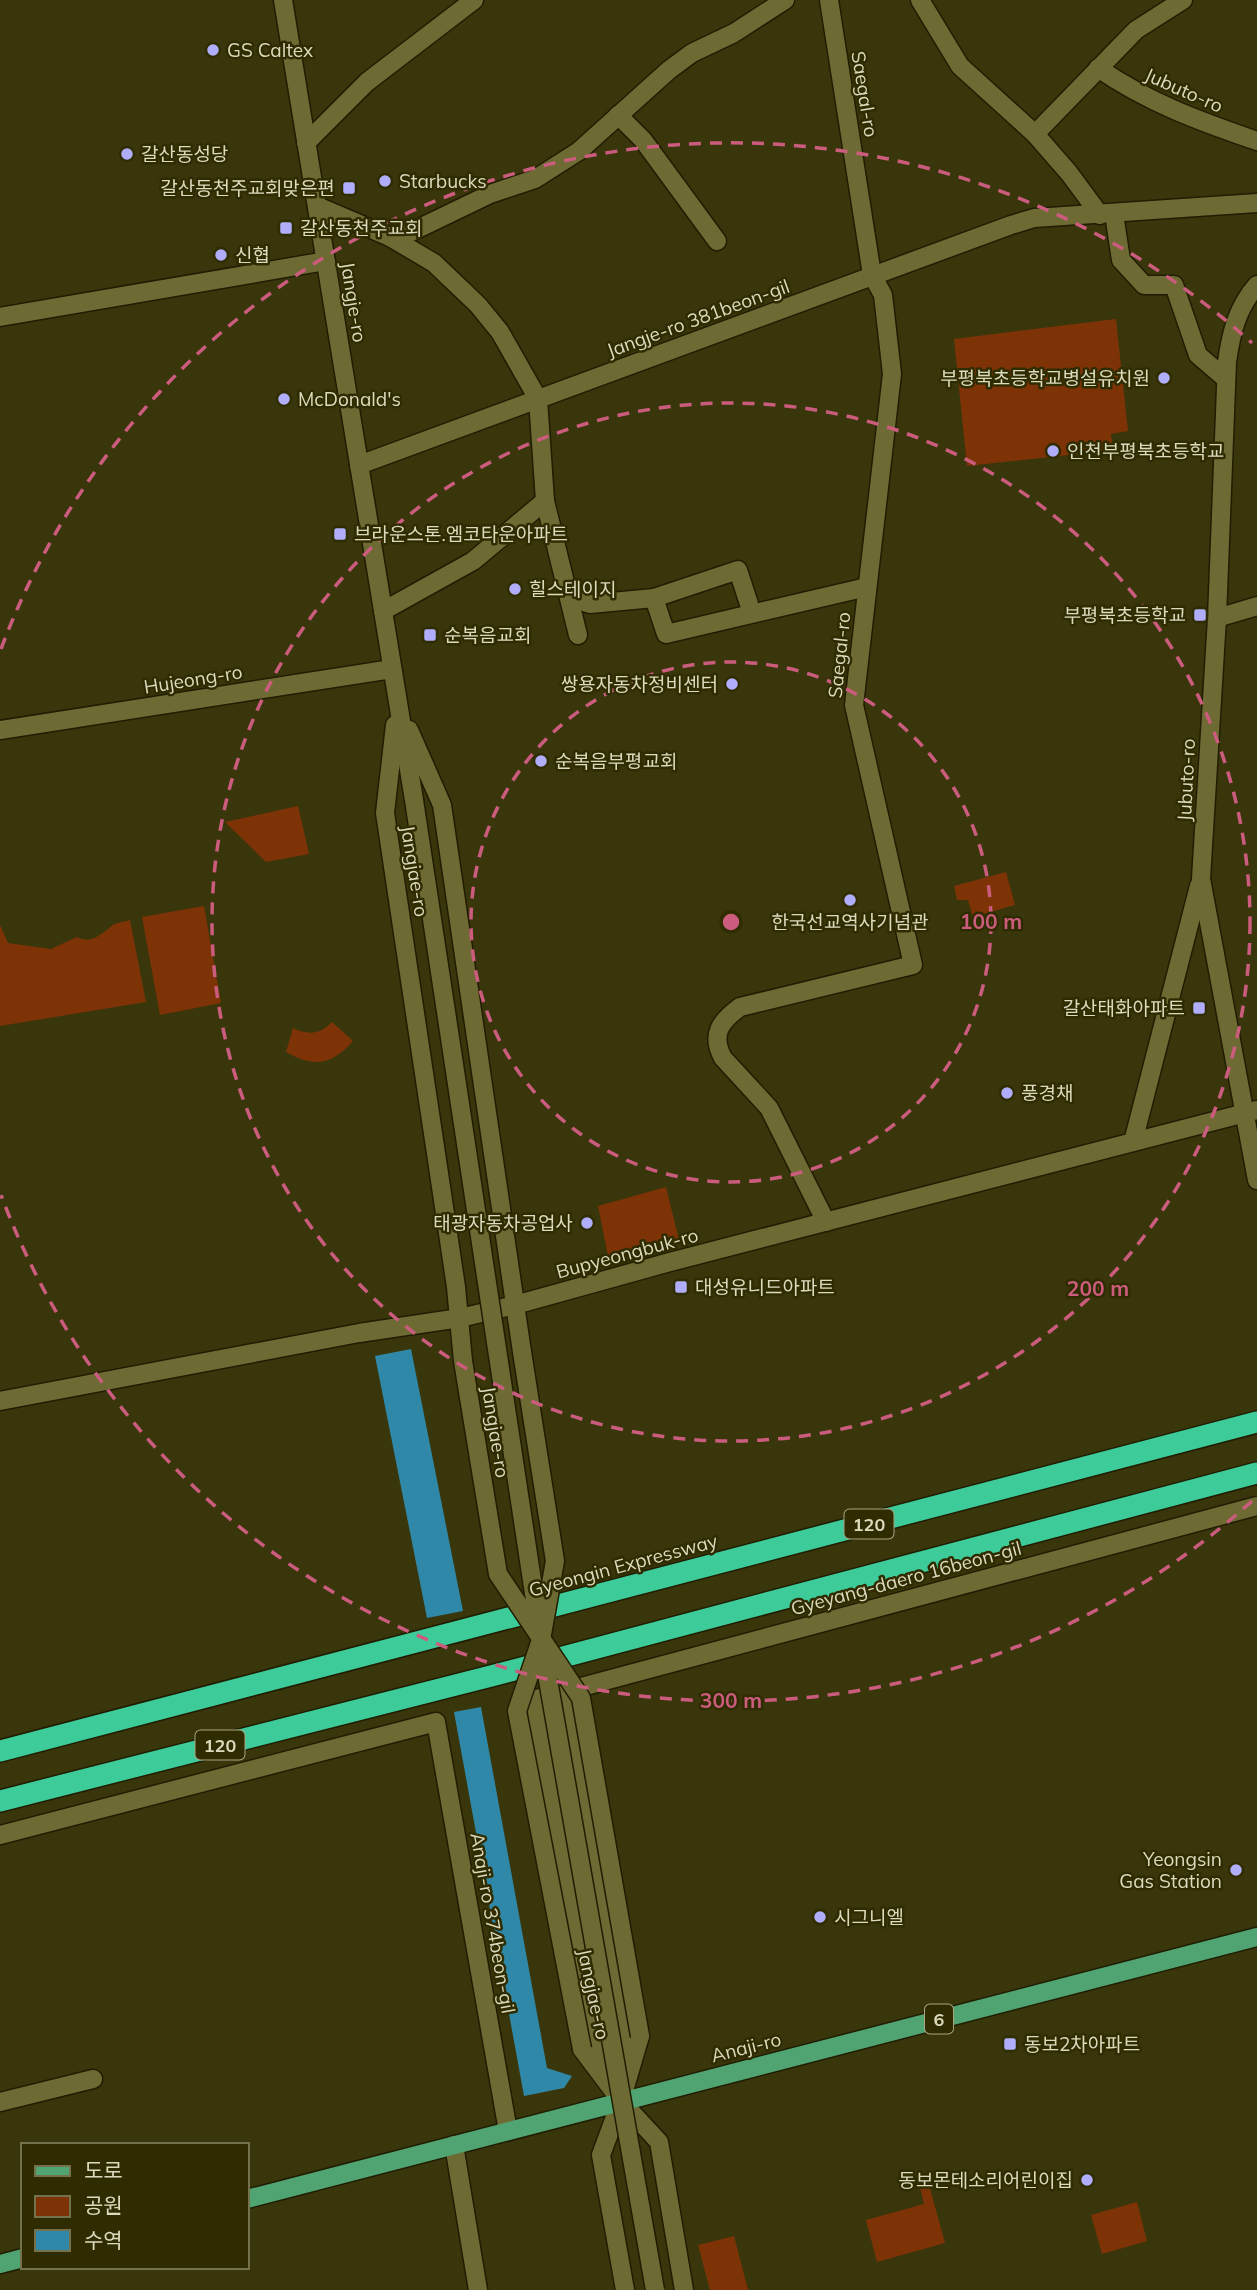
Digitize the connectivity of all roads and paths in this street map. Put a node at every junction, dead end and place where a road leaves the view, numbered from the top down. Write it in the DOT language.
graph roads {
  1 [pos="283,0"];
  2 [pos="474,0"];
  3 [pos="785,0"];
  4 [pos="829,0"];
  5 [pos="920,0"];
  6 [pos="1183,0"];
  7 [pos="1098,68"];
  8 [pos="618,115"];
  9 [pos="1035,134"];
  10 [pos="1257,141"];
  11 [pos="306,143"];
  12 [pos="1257,203"];
  13 [pos="317,206"];
  14 [pos="1107,215"];
  15 [pos="390,237"];
  16 [pos="717,241"];
  17 [pos="326,261"];
  18 [pos="872,275"];
  19 [pos="1257,285"];
  20 [pos="0,317"];
  21 [pos="1226,379"];
  22 [pos="538,399"];
  23 [pos="359,465"];
  24 [pos="545,501"];
  25 [pos="867,587"];
  26 [pos="569,597"];
  27 [pos="654,598"];
  28 [pos="749,604"];
  29 [pos="1257,606"];
  30 [pos="383,611"];
  31 [pos="1217,618"];
  32 [pos="578,635"];
  33 [pos="392,669"];
  34 [pos="398,704"];
  35 [pos="0,730"];
  36 [pos="414,800"];
  37 [pos="1201,879"];
  38 [pos="1251,1111"];
  39 [pos="1133,1142"];
  40 [pos="1257,1180"];
  41 [pos="827,1222"];
  42 [pos="515,1305"];
  43 [pos="460,1318"];
  44 [pos="0,1401"];
  45 [pos="1257,1422"];
  46 [pos="1257,1474"];
  47 [pos="1257,1506"];
  48 [pos="541,1640"];
  49 [pos="565,1691"];
  50 [pos="0,1751"];
  51 [pos="0,1801"];
  52 [pos="0,1835"];
  53 [pos="1257,1937"];
  54 [pos="93,2079"];
  55 [pos="621,2101"];
  56 [pos="0,2102"];
  57 [pos="508,2131"];
  58 [pos="454,2145"];
  59 [pos="248,2199"];
  60 [pos="21,2258"];
  61 [pos="0,2263"];
  62 [pos="478,2290"];
  63 [pos="625,2290"];
  64 [pos="654,2290"];
  65 [pos="684,2290"];
  1 -- 11 [label="street, Jangje-ro"];
  2 -- 11 [label="street"];
  3 -- 8 [label="street"];
  4 -- 18 [label="street, Saegal-ro"];
  5 -- 9 [label="street"];
  6 -- 7 [label="street"];
  7 -- 9 [label="street"];
  7 -- 10 [label="street, Jubuto-ro"];
  8 -- 15 [label="street"];
  8 -- 16 [label="street"];
  9 -- 14 [label="street"];
  11 -- 13 [label="street, Jangje-ro"];
  12 -- 14 [label="street, Jangje-ro 381beon-gil"];
  13 -- 15 [label="street"];
  13 -- 17 [label="street, Jangje-ro"];
  14 -- 18 [label="street, Jangje-ro 381beon-gil"];
  14 -- 21 [label="street"];
  15 -- 22 [label="street"];
  17 -- 20 [label="street"];
  17 -- 23 [label="street, Jangje-ro"];
  18 -- 22 [label="street, Jangje-ro 381beon-gil"];
  18 -- 25 [label="street, Saegal-ro"];
  19 -- 21 [label="street, Jubuto-ro"];
  21 -- 31 [label="street, Jubuto-ro"];
  22 -- 23 [label="street, Jangje-ro 381beon-gil"];
  22 -- 24 [label="street"];
  23 -- 30 [label="street, Jangje-ro"];
  24 -- 26 [label="street"];
  24 -- 30 [label="street"];
  25 -- 27 [label="street"];
  25 -- 41 [label="street, Saegal-ro"];
  26 -- 27 [label="street"];
  26 -- 32 [label="street"];
  27 -- 28 [label="street"];
  29 -- 31 [label="street"];
  30 -- 33 [label="street, Jangje-ro"];
  31 -- 37 [label="street, Jubuto-ro"];
  33 -- 34 [label="street, Jangje-ro"];
  33 -- 35 [label="street, Hujeong-ro"];
  34 -- 36 [label="street, Jangje-ro"];
  34 -- 42 [label="street, Jangjae-ro"];
  34 -- 43 [label="street, Jangjae-ro"];
  36 -- 48 [label="street, Jangjae-ro, bridge"];
  37 -- 38 [label="street, Jubuto-ro"];
  37 -- 39 [label="street"];
  38 -- 39 [label="street, Bupyeongbuk-ro"];
  38 -- 40 [label="street, Jubuto-ro"];
  39 -- 41 [label="street, Bupyeongbuk-ro"];
  41 -- 42 [label="street, Bupyeongbuk-ro"];
  42 -- 43 [label="street, Bupyeongbuk-ro"];
  42 -- 48 [label="street, Jangjae-ro, bridge"];
  43 -- 44 [label="street, Bupyeongbuk-ro"];
  43 -- 48 [label="street, Jangjae-ro, bridge"];
  45 -- 50 [label="highway, Gyeongin Expressway / 120"];
  46 -- 51 [label="highway, 120"];
  47 -- 49 [label="street, Gyeyang-daero 16beon-gil"];
  48 -- 55 [label="street, Jangjae-ro, bridge"];
  48 -- 55 [label="street, Jangjae-ro, bridge"];
  48 -- 64 [label="street, Jangjae-ro, bridge"];
  49 -- 55 [label="street"];
  49 -- 55 [label="street, Gyeyang-daero 16beon-gil"];
  52 -- 57 [label="street, Anaji-ro 374beon-gil"];
  53 -- 55 [label="main road, Anaji-ro / 6"];
  54 -- 56 [label="street"];
  55 -- 57 [label="main road, Anaji-ro / 6"];
  55 -- 63 [label="street, Jangjae-ro"];
  55 -- 65 [label="street, Jangjae-ro"];
  57 -- 58 [label="main road, Anaji-ro / 6"];
  58 -- 59 [label="main road, Anaji-ro / 6"];
  58 -- 62 [label="street"];
  60 -- 61 [label="main road"];
}
